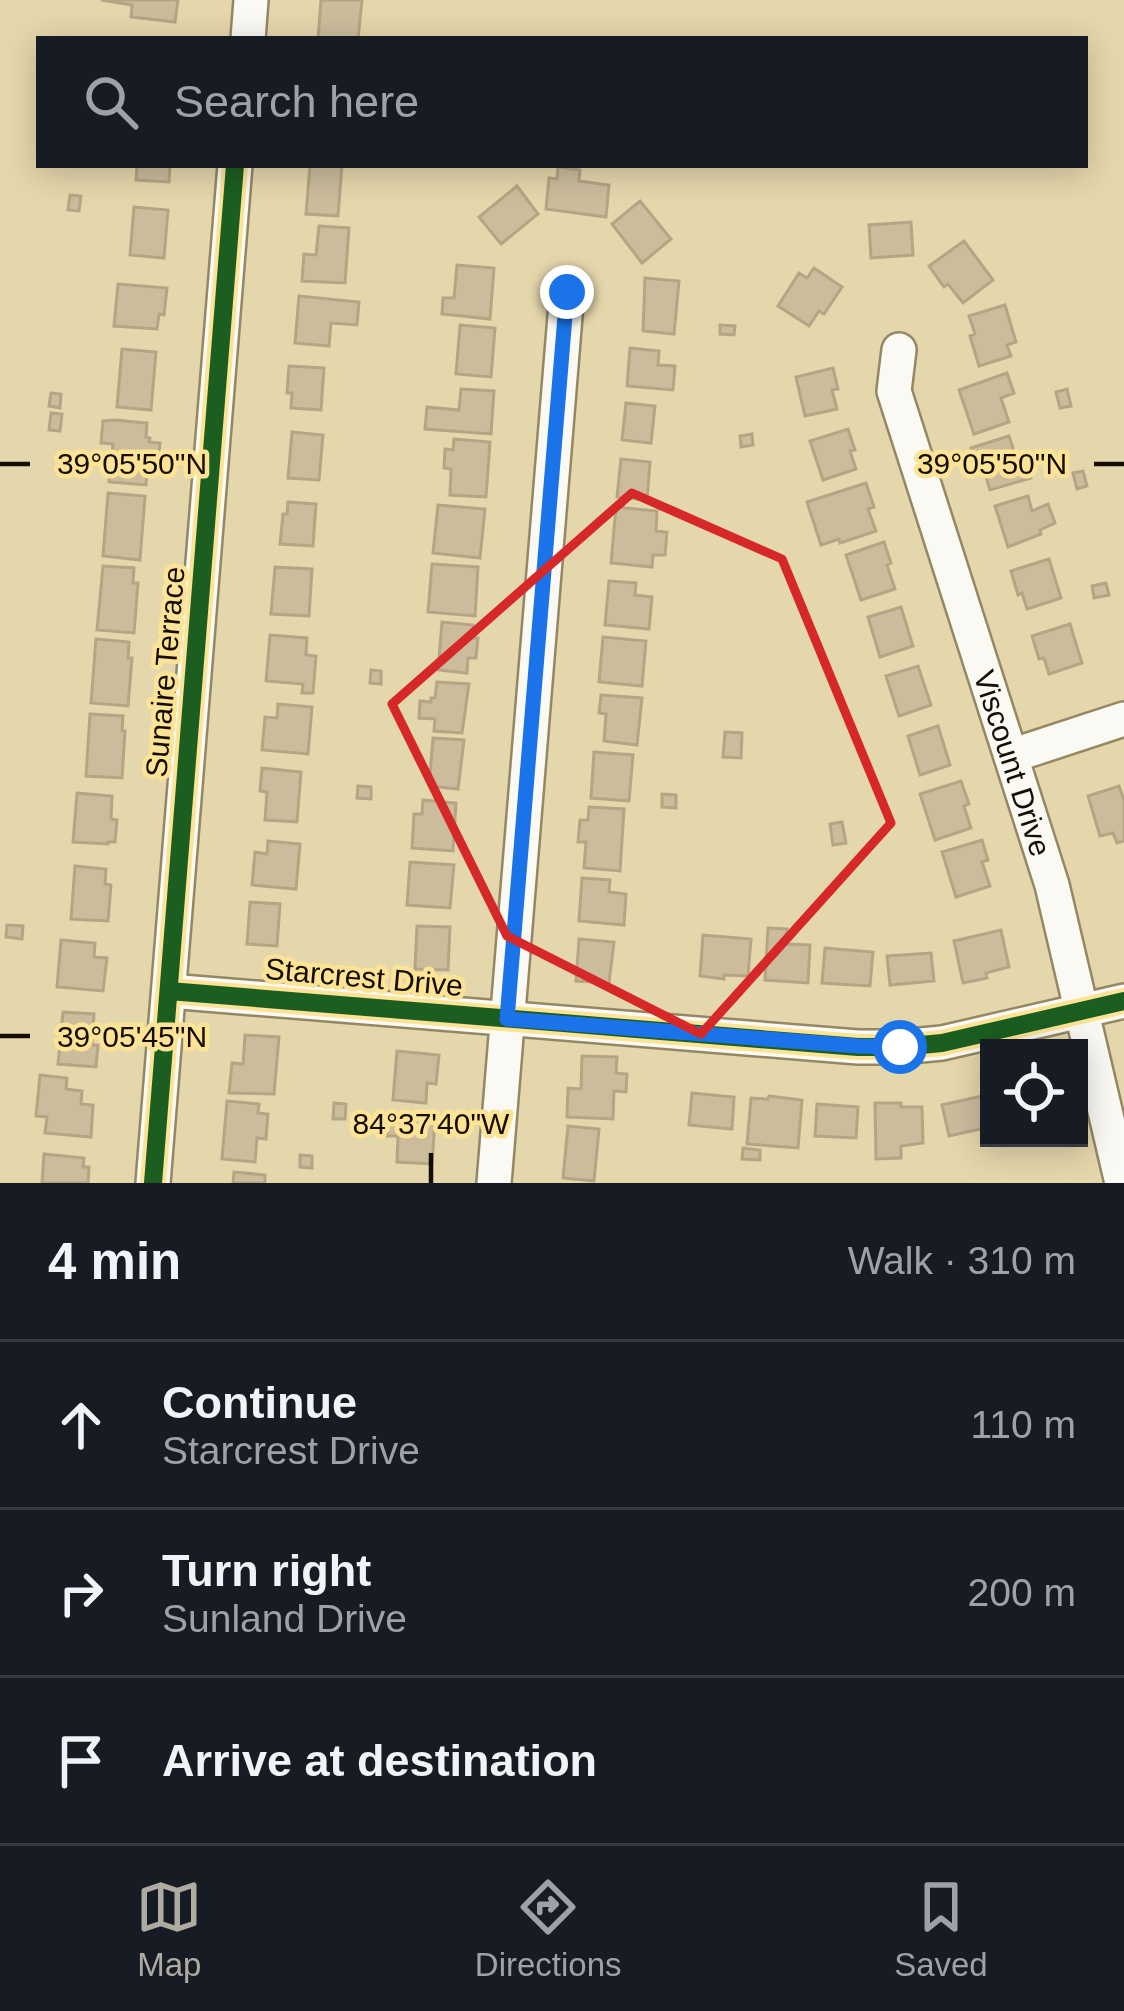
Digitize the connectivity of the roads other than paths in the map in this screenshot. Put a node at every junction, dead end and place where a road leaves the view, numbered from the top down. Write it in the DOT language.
graph roads {
  1 [pos="251,0"];
  2 [pos="248,36"];
  3 [pos="235,168"];
  4 [pos="567,292"];
  5 [pos="898,350"];
  6 [pos="1124,719"];
  7 [pos="1011,756"];
  8 [pos="169,991"];
  9 [pos="1124,1001"];
  10 [pos="1082,1011"];
  11 [pos="507,1019"];
  12 [pos="152,1183"];
  13 [pos="494,1183"];
  14 [pos="1122,1183"];
  1 -- 2 [label="street"];
  3 -- 8 [label="street, Sunaire Terrace"];
  4 -- 11 [label="street"];
  5 -- 7 [label="street, Viscount Drive"];
  6 -- 7 [label="street"];
  7 -- 10 [label="street, Viscount Drive"];
  8 -- 11 [label="street, Starcrest Drive"];
  8 -- 12 [label="street, Sunaire Terrace"];
  9 -- 10 [label="street, Starcrest Drive"];
  10 -- 11 [label="street, Starcrest Drive"];
  10 -- 14 [label="street, Viscount Drive"];
  11 -- 13 [label="street"];
}
